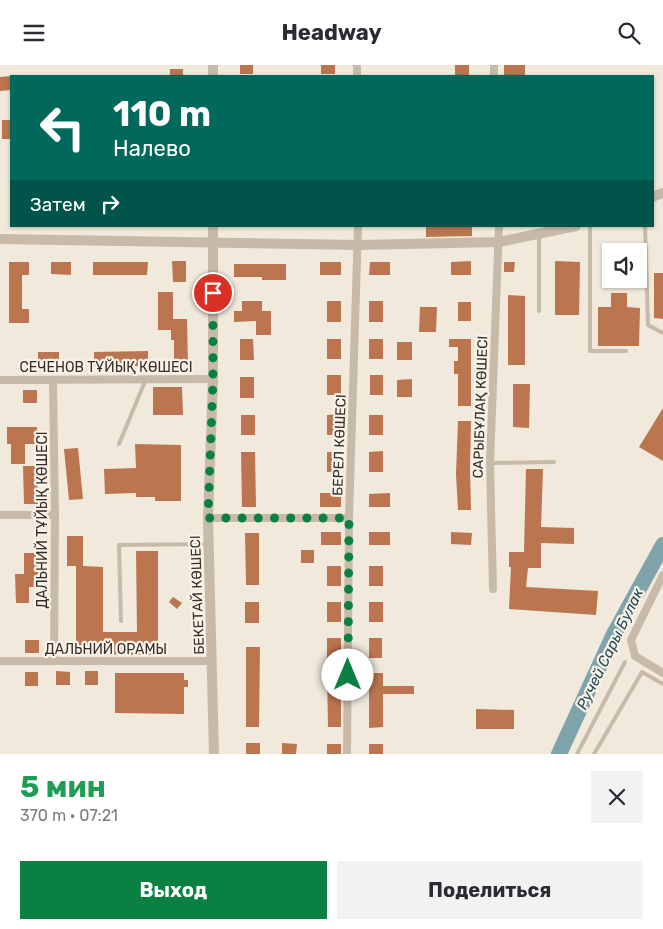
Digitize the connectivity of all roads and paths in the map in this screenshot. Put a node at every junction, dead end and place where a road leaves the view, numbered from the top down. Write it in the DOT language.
graph roads {
  1 [pos="213,227"];
  2 [pos="358,227"];
  3 [pos="499,227"];
  4 [pos="571,227"];
  5 [pos="590,227"];
  6 [pos="645,227"];
  7 [pos="539,234"];
  8 [pos="0,239"];
  9 [pos="213,241"];
  10 [pos="499,242"];
  11 [pos="358,245"];
  12 [pos="539,311"];
  13 [pos="663,333"];
  14 [pos="626,351"];
  15 [pos="146,379"];
  16 [pos="213,379"];
  17 [pos="0,380"];
  18 [pos="53,380"];
  19 [pos="119,444"];
  20 [pos="554,462"];
  21 [pos="490,463"];
  22 [pos="0,515"];
  23 [pos="55,515"];
  24 [pos="208,518"];
  25 [pos="349,518"];
  26 [pos="209,544"];
  27 [pos="663,575"];
  28 [pos="493,589"];
  29 [pos="120,621"];
  30 [pos="0,661"];
  31 [pos="54,661"];
  32 [pos="212,661"];
  33 [pos="625,662"];
  34 [pos="663,673"];
  35 [pos="663,684"];
  36 [pos="214,754"];
  37 [pos="347,754"];
  38 [pos="577,754"];
  39 [pos="594,754"];
  1 -- 9 [label="street, БЕКЕТАЙ КӨШЕСІ"];
  2 -- 11 [label="street, БЕРЕЛ КӨШЕСІ"];
  3 -- 10 [label="street, САРЫБҰЛАҚ КӨШЕСІ"];
  4 -- 7 [label="street"];
  5 -- 14 [label="lane"];
  6 -- 13 [label="lane"];
  7 -- 10 [label="street"];
  7 -- 12 [label="lane"];
  8 -- 9 [label="street"];
  9 -- 11 [label="street"];
  9 -- 16 [label="street, БЕКЕТАЙ КӨШЕСІ"];
  10 -- 11 [label="street"];
  10 -- 21 [label="street, САРЫБҰЛАҚ КӨШЕСІ"];
  11 -- 25 [label="street, БЕРЕЛ КӨШЕСІ"];
  15 -- 16 [label="street, СЕЧЕНОВ ТҰЙЫҚ КӨШЕСІ"];
  15 -- 18 [label="street, СЕЧЕНОВ ТҰЙЫҚ КӨШЕСІ"];
  15 -- 19 [label="lane"];
  16 -- 24 [label="street, БЕКЕТАЙ КӨШЕСІ"];
  17 -- 18 [label="street, СЕЧЕНОВ ТҰЙЫҚ КӨШЕСІ"];
  18 -- 23 [label="street, ДАЛЬНИЙ ТҰЙЫҚ КӨШЕСІ"];
  20 -- 21 [label="lane"];
  21 -- 28 [label="street, САРЫБҰЛАҚ КӨШЕСІ"];
  22 -- 23 [label="street"];
  23 -- 31 [label="street, ДАЛЬНИЙ ТҰЙЫҚ КӨШЕСІ"];
  24 -- 25 [label="street"];
  24 -- 26 [label="street, БЕКЕТАЙ КӨШЕСІ"];
  25 -- 37 [label="street, БЕРЕЛ КӨШЕСІ"];
  26 -- 29 [label="lane"];
  26 -- 32 [label="street, БЕКЕТАЙ КӨШЕСІ"];
  27 -- 34 [label="street"];
  30 -- 31 [label="street, ДАЛЬНИЙ ОРАМЫ"];
  31 -- 32 [label="street, ДАЛЬНИЙ ОРАМЫ"];
  32 -- 36 [label="street, БЕКЕТАЙ КӨШЕСІ"];
  33 -- 38 [label="lane"];
  35 -- 39 [label="lane"];
}
